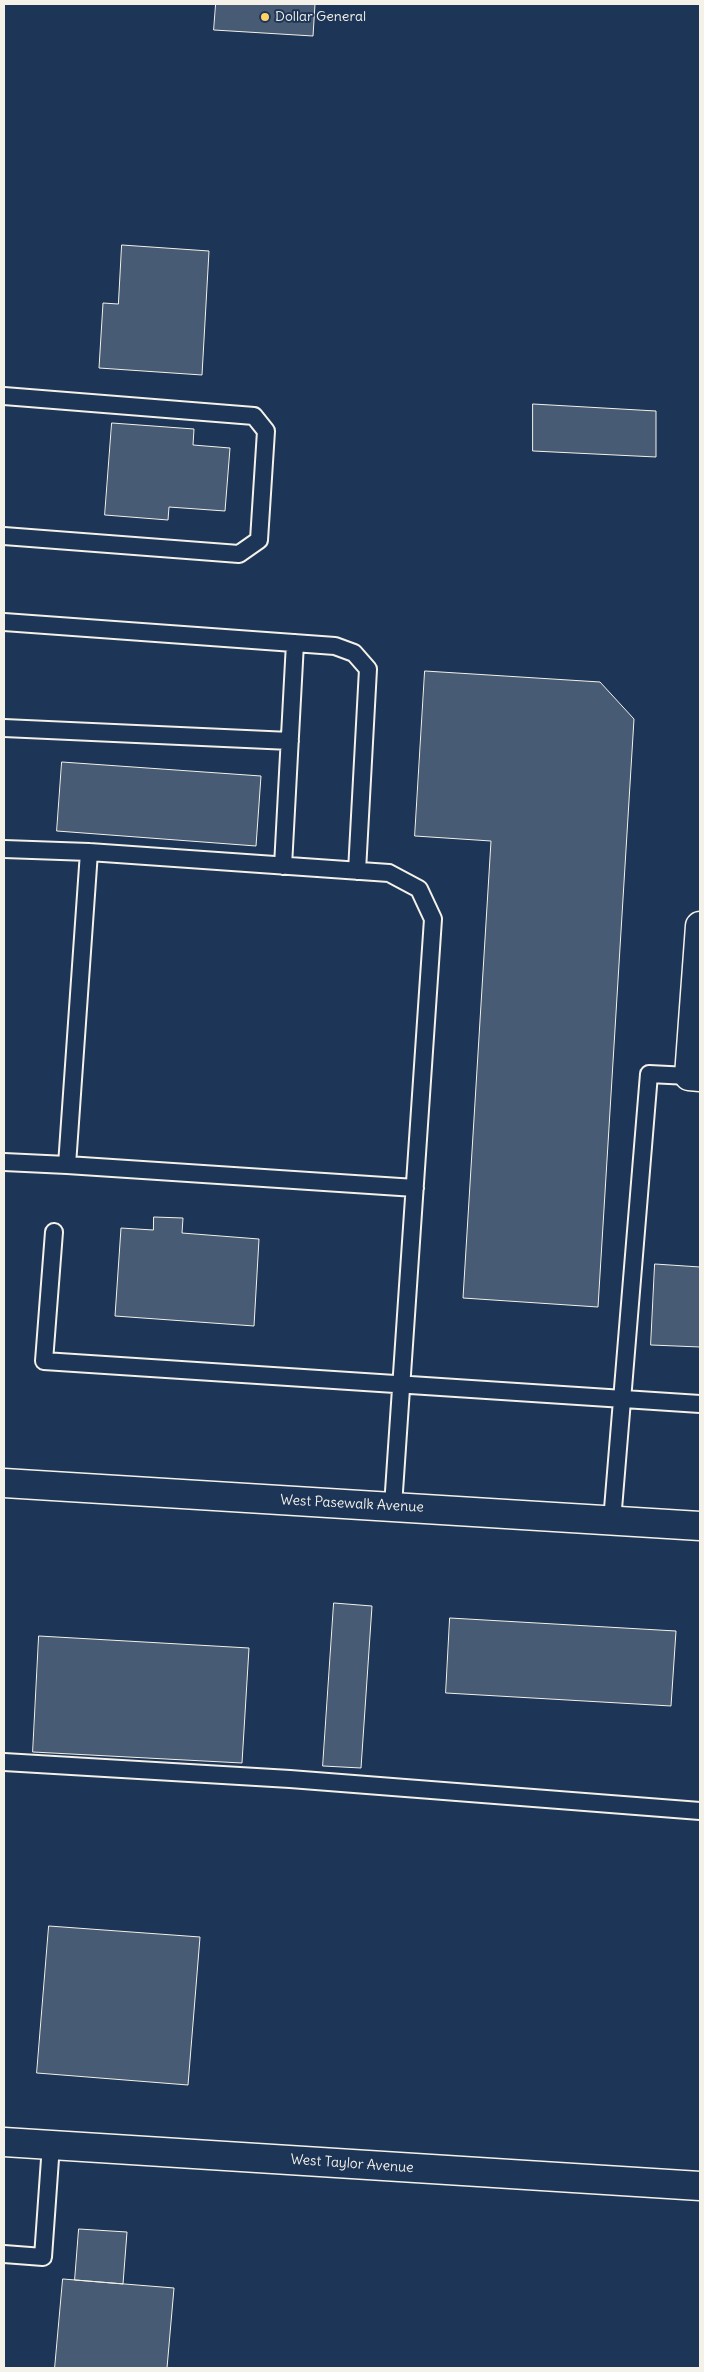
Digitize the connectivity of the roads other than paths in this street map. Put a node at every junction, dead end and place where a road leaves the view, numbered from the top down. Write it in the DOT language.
graph roads {
  1 [pos="4,396"];
  2 [pos="4,536"];
  3 [pos="4,622"];
  4 [pos="295,643"];
  5 [pos="4,728"];
  6 [pos="290,741"];
  7 [pos="4,849"];
  8 [pos="89,852"];
  9 [pos="283,866"];
  10 [pos="357,871"];
  11 [pos="700,926"];
  12 [pos="694,1077"];
  13 [pos="4,1162"];
  14 [pos="67,1165"];
  15 [pos="415,1188"];
  16 [pos="54,1232"];
  17 [pos="402,1384"];
  18 [pos="622,1398"];
  19 [pos="700,1404"];
  20 [pos="4,1483"];
  21 [pos="394,1506"];
  22 [pos="612,1520"];
  23 [pos="700,1526"];
  24 [pos="4,1762"];
  25 [pos="700,1811"];
  26 [pos="4,2142"];
  27 [pos="51,2145"];
  28 [pos="700,2186"];
  29 [pos="4,2254"];
  1 -- 2 [label="lane"];
  3 -- 4 [label="lane"];
  4 -- 6 [label="lane"];
  4 -- 10 [label="lane"];
  5 -- 6 [label="lane"];
  6 -- 9 [label="lane"];
  7 -- 8 [label="lane"];
  8 -- 9 [label="lane"];
  8 -- 14 [label="lane"];
  9 -- 10 [label="lane"];
  10 -- 15 [label="lane"];
  11 -- 12 [label="street"];
  12 -- 18 [label="lane"];
  13 -- 14 [label="lane"];
  14 -- 15 [label="lane"];
  15 -- 17 [label="lane"];
  16 -- 17 [label="lane"];
  17 -- 18 [label="lane"];
  17 -- 21 [label="lane"];
  18 -- 19 [label="lane"];
  18 -- 22 [label="lane"];
  20 -- 21 [label="street, West Pasewalk Avenue"];
  21 -- 22 [label="street, West Pasewalk Avenue"];
  22 -- 23 [label="street, West Pasewalk Avenue"];
  24 -- 25 [label="lane"];
  26 -- 27 [label="street, West Taylor Avenue"];
  27 -- 28 [label="street, West Taylor Avenue"];
  27 -- 29 [label="lane"];
}
